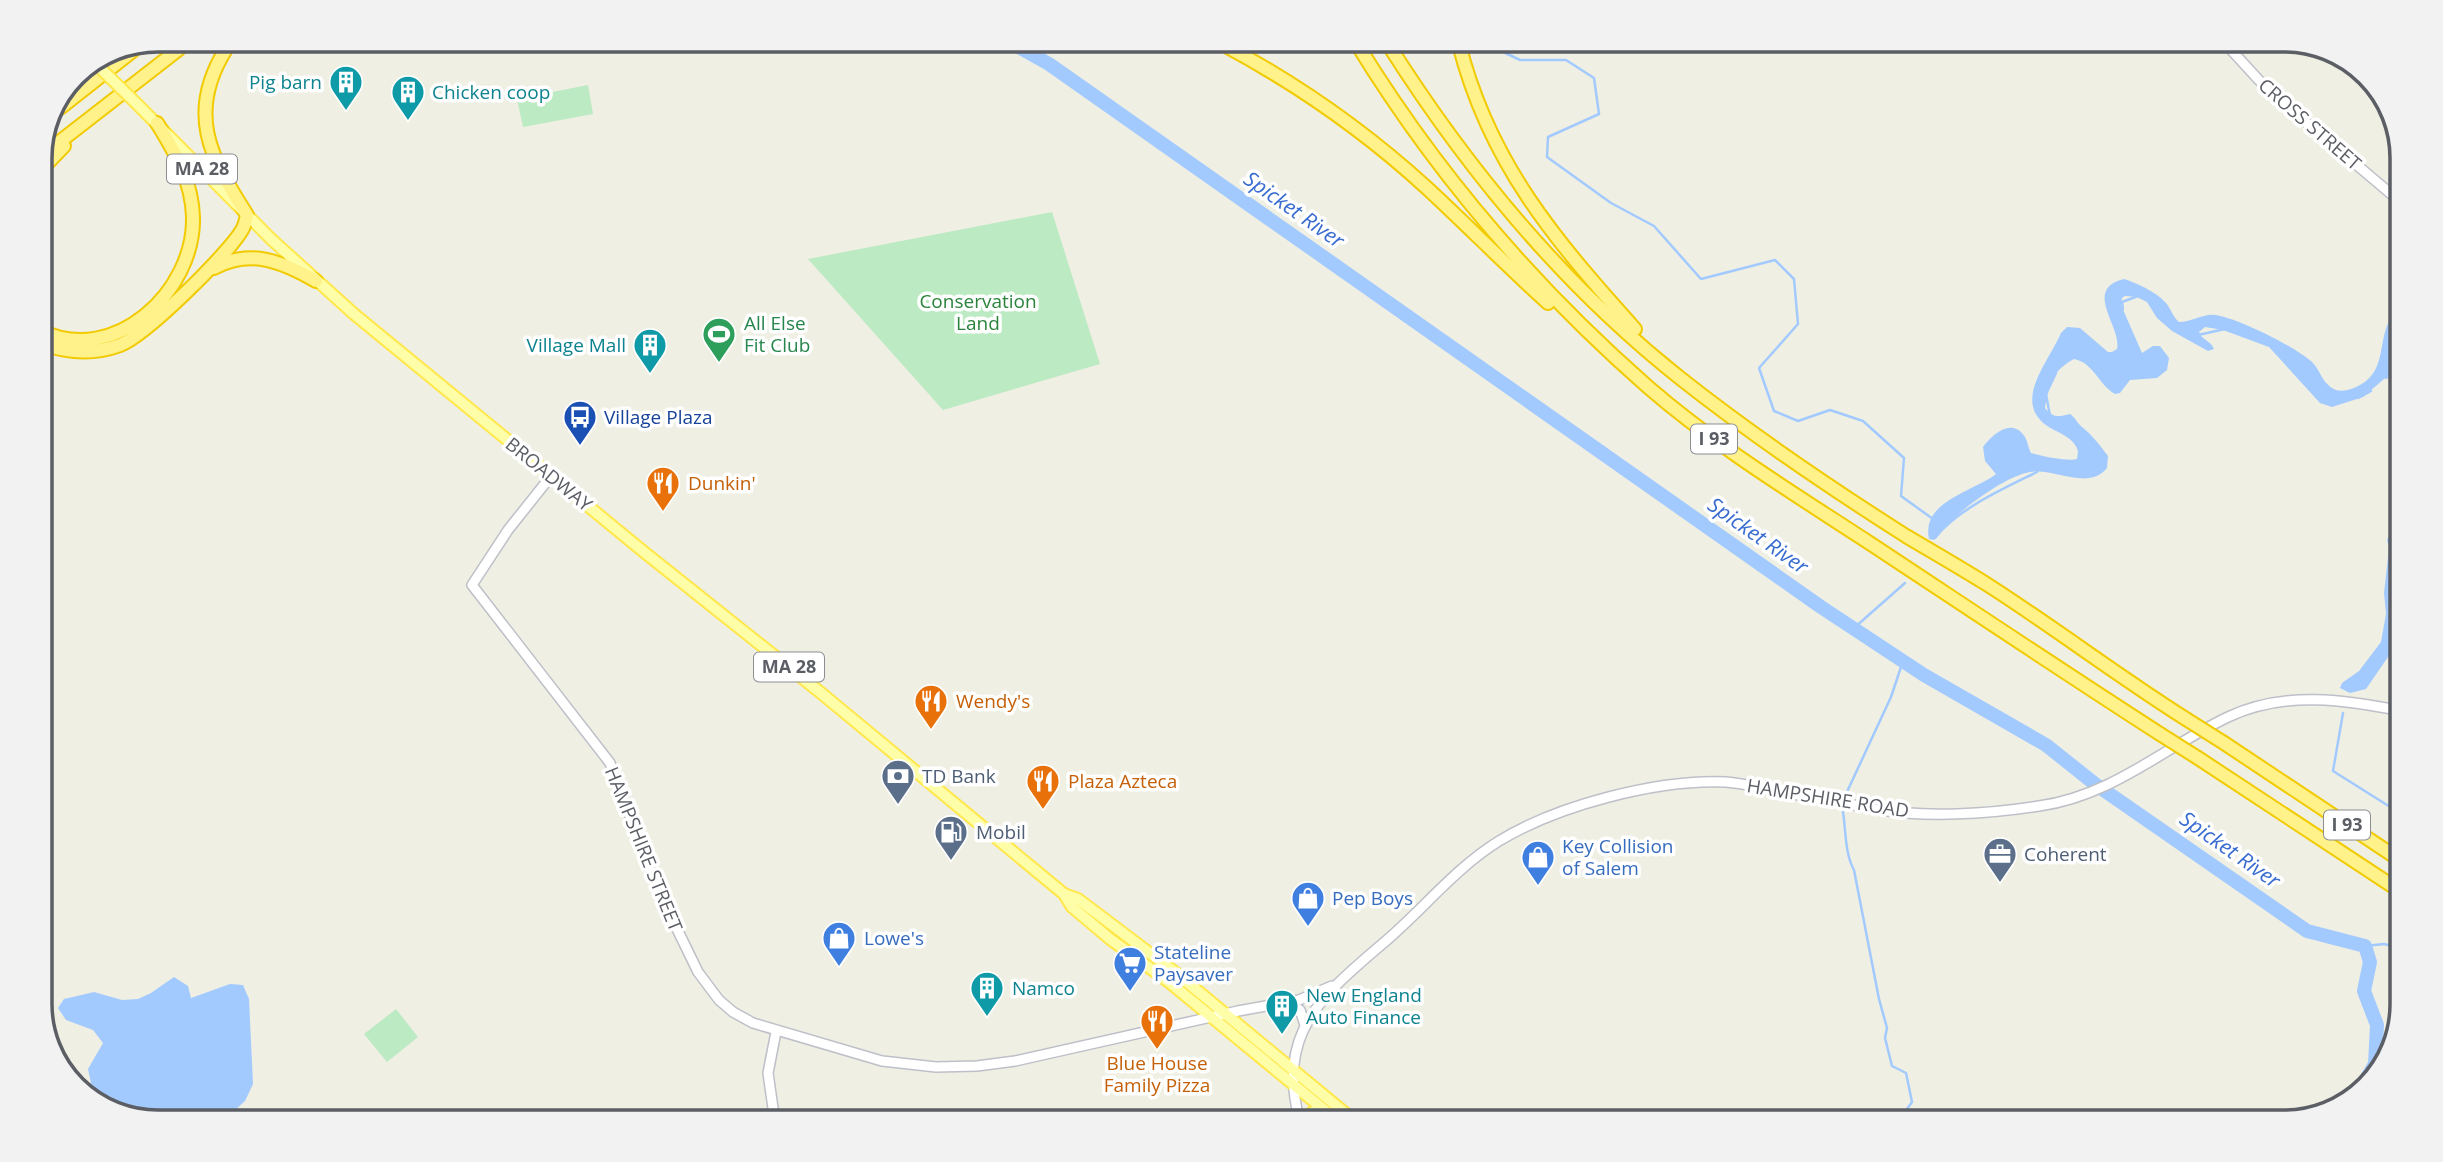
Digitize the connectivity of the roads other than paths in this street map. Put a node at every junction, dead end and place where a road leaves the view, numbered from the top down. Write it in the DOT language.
graph roads {
  1 [pos="175,52"];
  2 [pos="224,52"];
  3 [pos="1236,52"];
  4 [pos="1362,52"];
  5 [pos="1393,52"];
  6 [pos="1462,52"];
  7 [pos="2234,52"];
  8 [pos="116,62"];
  9 [pos="101,69"];
  10 [pos="141,78"];
  11 [pos="71,99"];
  12 [pos="157,122"];
  13 [pos="54,146"];
  14 [pos="53,159"];
  15 [pos="2390,193"];
  16 [pos="247,215"];
  17 [pos="197,280"];
  18 [pos="316,281"];
  19 [pos="53,336"];
  20 [pos="53,347"];
  21 [pos="1677,376"];
  22 [pos="1650,389"];
  23 [pos="551,476"];
  24 [pos="2390,708"];
  25 [pos="2390,853"];
  26 [pos="2390,885"];
  27 [pos="1064,894"];
  28 [pos="1335,985"];
  29 [pos="1287,1003"];
  30 [pos="1225,1014"];
  31 [pos="1213,1018"];
  32 [pos="1305,1026"];
  33 [pos="776,1032"];
  34 [pos="1293,1070"];
  35 [pos="1292,1084"];
  36 [pos="1320,1107"];
  37 [pos="773,1110"];
  38 [pos="1297,1110"];
  39 [pos="1316,1110"];
  40 [pos="1324,1110"];
  41 [pos="1341,1110"];
  1 -- 10 [label="highway"];
  2 -- 16 [label="highway"];
  3 -- 22 [label="highway"];
  4 -- 22 [label="highway, I 93"];
  5 -- 21 [label="highway, I 93"];
  6 -- 21 [label="highway"];
  7 -- 15 [label="street, CROSS STREET"];
  8 -- 11 [label="highway"];
  9 -- 12 [label="main road, BROADWAY / MA 28, bridge"];
  10 -- 13 [label="highway"];
  10 -- 14 [label="highway"];
  12 -- 16 [label="main road, BROADWAY / MA 28"];
  12 -- 19 [label="highway"];
  16 -- 17 [label="highway"];
  16 -- 18 [label="main road, BROADWAY / MA 28"];
  17 -- 18 [label="highway"];
  17 -- 20 [label="highway"];
  18 -- 23 [label="main road, BROADWAY / MA 28"];
  21 -- 25 [label="highway, I 93, bridge"];
  22 -- 26 [label="highway, I 93, bridge"];
  23 -- 27 [label="main road, BROADWAY / MA 28"];
  23 -- 33 [label="street, HAMPSHIRE STREET"];
  24 -- 28 [label="street, HAMPSHIRE ROAD"];
  27 -- 30 [label="main road"];
  27 -- 31 [label="main road"];
  28 -- 29 [label="street, HAMPSHIRE ROAD"];
  28 -- 32 [label="street, HAMPSHIRE ROAD"];
  29 -- 30 [label="street, HAMPSHIRE ROAD"];
  29 -- 32 [label="street"];
  30 -- 31 [label="street, HAMPSHIRE STREET"];
  30 -- 34 [label="main road"];
  31 -- 33 [label="street, HAMPSHIRE STREET"];
  31 -- 35 [label="main road"];
  32 -- 34 [label="street, HAMPSHIRE ROAD"];
  33 -- 37 [label="street"];
  34 -- 35 [label="street, HAMPSHIRE ROAD"];
  34 -- 41 [label="main road"];
  35 -- 36 [label="main road"];
  35 -- 38 [label="street, HAMPSHIRE ROAD"];
  36 -- 39 [label="main road"];
  36 -- 40 [label="main road"];
}
